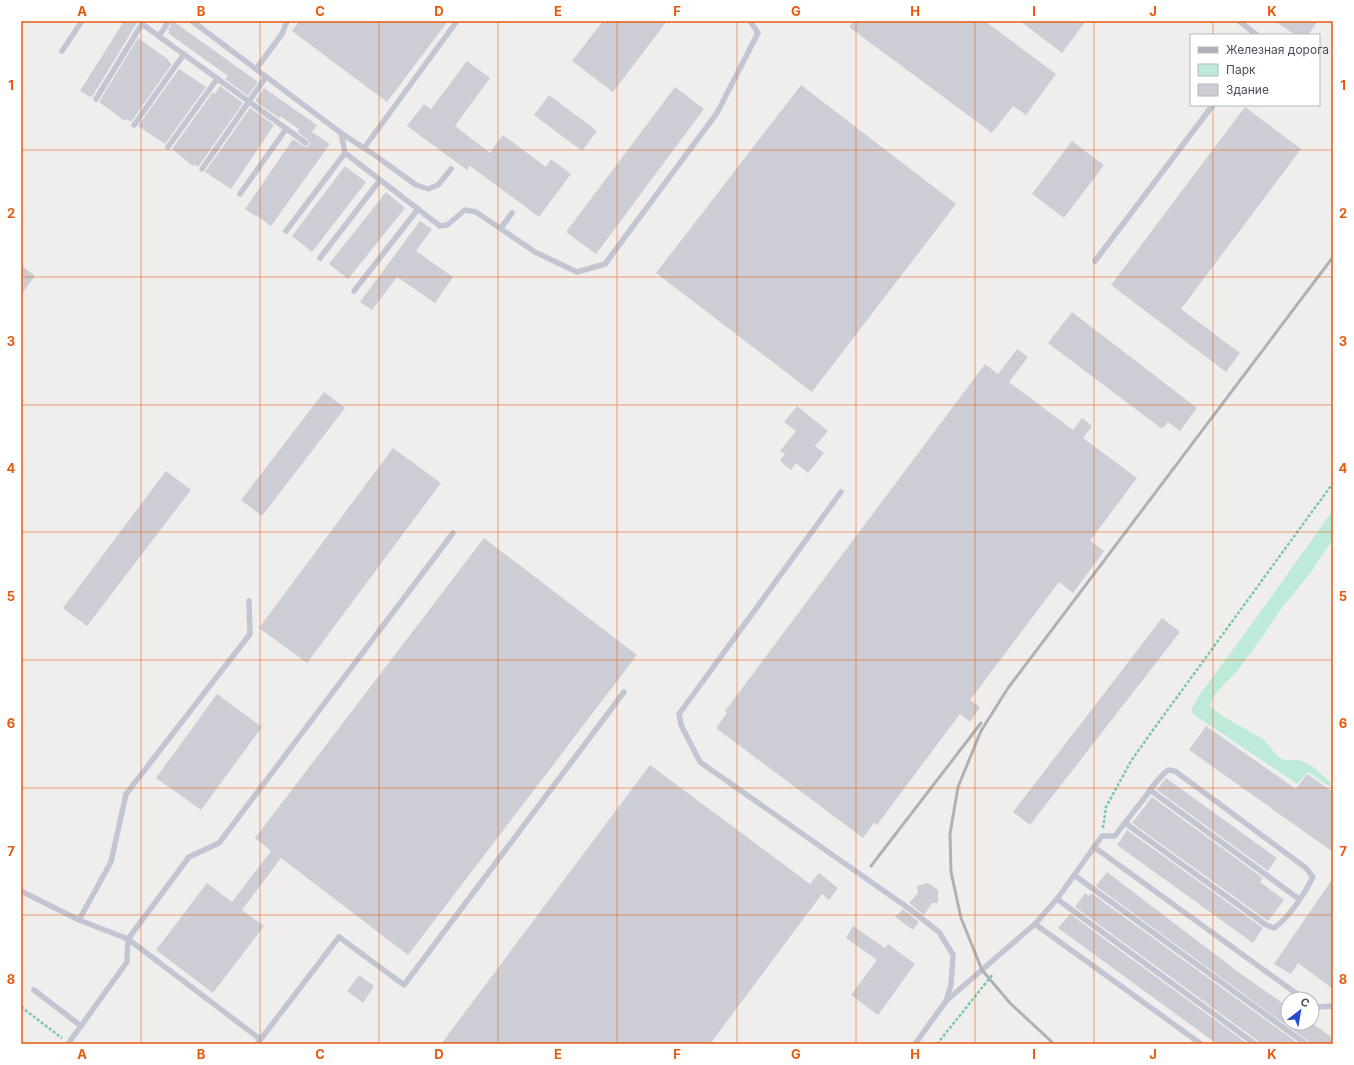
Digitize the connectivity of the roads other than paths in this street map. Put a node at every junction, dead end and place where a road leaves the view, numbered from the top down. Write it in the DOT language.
graph roads {
  1 [pos="82,21"];
  2 [pos="169,21"];
  3 [pos="192,21"];
  4 [pos="287,21"];
  5 [pos="457,21"];
  6 [pos="750,21"];
  7 [pos="1239,21"];
  8 [pos="1256,34"];
  9 [pos="159,36"];
  10 [pos="62,51"];
  11 [pos="184,54"];
  12 [pos="256,69"];
  13 [pos="266,77"];
  14 [pos="217,79"];
  15 [pos="96,99"];
  16 [pos="248,101"];
  17 [pos="1212,106"];
  18 [pos="134,125"];
  19 [pos="286,129"];
  20 [pos="341,133"];
  21 [pos="306,143"];
  22 [pos="168,147"];
  23 [pos="364,148"];
  24 [pos="345,153"];
  25 [pos="202,168"];
  26 [pos="451,169"];
  27 [pos="380,180"];
  28 [pos="240,194"];
  29 [pos="418,209"];
  30 [pos="512,212"];
  31 [pos="501,228"];
  32 [pos="286,231"];
  33 [pos="320,258"];
  34 [pos="1095,261"];
  35 [pos="354,291"];
  36 [pos="841,492"];
  37 [pos="453,533"];
  38 [pos="248,601"];
  39 [pos="624,692"];
  40 [pos="1150,790"];
  41 [pos="1125,823"];
  42 [pos="1094,847"];
  43 [pos="1074,875"];
  44 [pos="21,891"];
  45 [pos="1057,899"];
  46 [pos="1299,899"];
  47 [pos="79,920"];
  48 [pos="1035,924"];
  49 [pos="128,939"];
  50 [pos="34,990"];
  51 [pos="1293,991"];
  52 [pos="946,1001"];
  53 [pos="1333,1006"];
  54 [pos="1320,1007"];
  55 [pos="81,1026"];
  56 [pos="259,1042"];
  57 [pos="69,1044"];
  58 [pos="915,1044"];
  59 [pos="1201,1044"];
  60 [pos="1255,1044"];
  61 [pos="1306,1044"];
  1 -- 10 [label="lane"];
  2 -- 9 [label="lane"];
  3 -- 12 [label="lane"];
  4 -- 12 [label="lane"];
  5 -- 23 [label="lane"];
  6 -- 31 [label="lane"];
  7 -- 8 [label="lane"];
  9 -- 11 [label="lane"];
  9 -- 15 [label="lane"];
  11 -- 14 [label="lane"];
  11 -- 18 [label="lane"];
  12 -- 13 [label="lane"];
  13 -- 16 [label="lane"];
  13 -- 20 [label="lane"];
  14 -- 16 [label="lane"];
  14 -- 22 [label="lane"];
  16 -- 19 [label="lane"];
  16 -- 25 [label="lane"];
  17 -- 34 [label="lane"];
  19 -- 21 [label="lane"];
  19 -- 28 [label="lane"];
  20 -- 23 [label="lane"];
  20 -- 24 [label="lane"];
  23 -- 26 [label="lane"];
  24 -- 27 [label="lane"];
  24 -- 32 [label="lane"];
  27 -- 29 [label="lane"];
  27 -- 33 [label="lane"];
  29 -- 31 [label="lane"];
  29 -- 35 [label="lane"];
  30 -- 31 [label="lane"];
  36 -- 52 [label="lane"];
  37 -- 49 [label="lane"];
  38 -- 47 [label="lane"];
  39 -- 56 [label="lane"];
  40 -- 41 [label="lane"];
  40 -- 46 [label="lane"];
  40 -- 46 [label="lane"];
  41 -- 42 [label="lane"];
  41 -- 46 [label="lane"];
  42 -- 43 [label="lane"];
  42 -- 51 [label="lane"];
  43 -- 45 [label="lane"];
  43 -- 61 [label="lane"];
  44 -- 47 [label="lane"];
  45 -- 48 [label="lane"];
  45 -- 60 [label="lane"];
  47 -- 49 [label="lane"];
  48 -- 52 [label="lane"];
  48 -- 59 [label="lane"];
  49 -- 55 [label="lane"];
  49 -- 56 [label="lane"];
  50 -- 55 [label="lane"];
  52 -- 58 [label="lane"];
  53 -- 54 [label="lane"];
  55 -- 57 [label="lane"];
}
